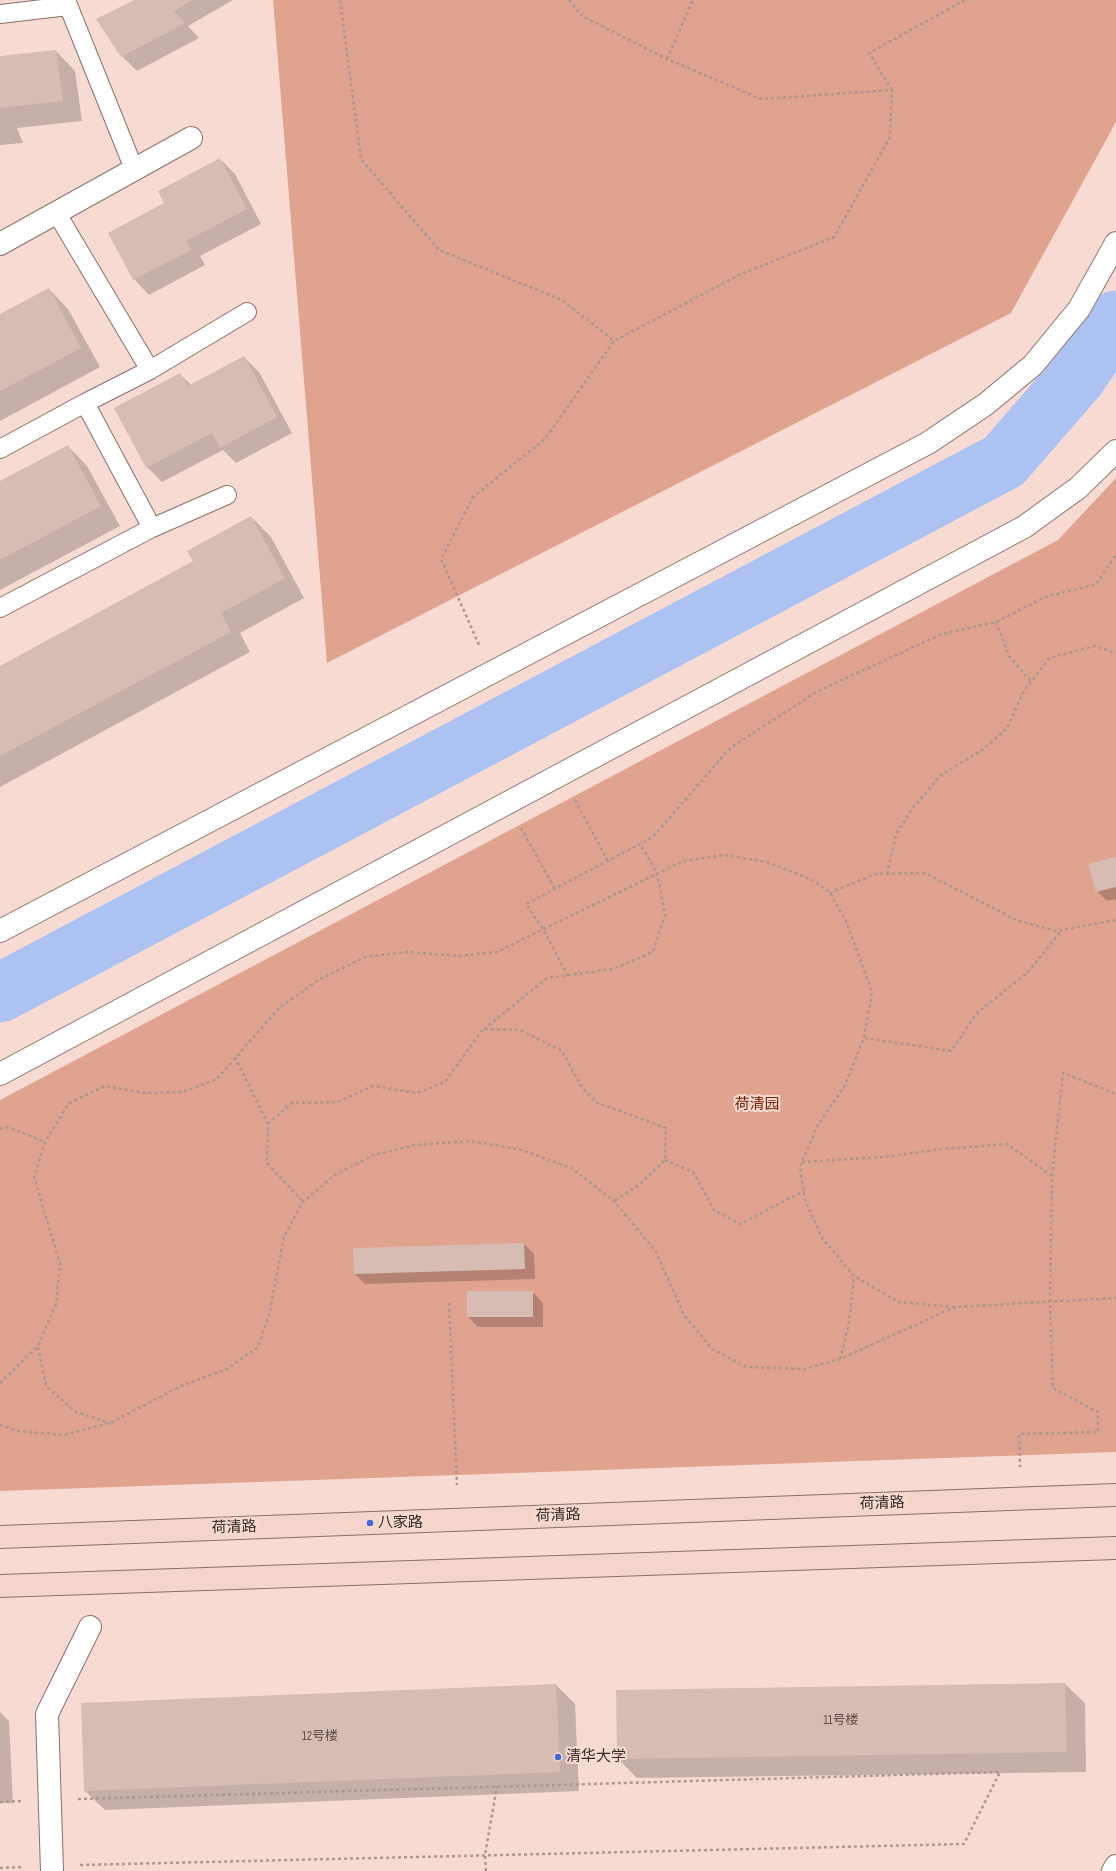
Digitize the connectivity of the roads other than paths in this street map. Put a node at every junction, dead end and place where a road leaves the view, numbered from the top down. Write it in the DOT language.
graph roads {
  1 [pos="67,3"];
  2 [pos="0,14"];
  3 [pos="191,138"];
  4 [pos="134,169"];
  5 [pos="56,212"];
  6 [pos="1116,243"];
  7 [pos="0,244"];
  8 [pos="248,312"];
  9 [pos="150,370"];
  10 [pos="85,403"];
  11 [pos="0,449"];
  12 [pos="1116,451"];
  13 [pos="227,495"];
  14 [pos="152,528"];
  15 [pos="0,608"];
  16 [pos="0,931"];
  17 [pos="0,1074"];
  18 [pos="1116,1495"];
  19 [pos="0,1537"];
  20 [pos="1116,1548"];
  21 [pos="0,1586"];
  22 [pos="90,1627"];
  23 [pos="1116,1866"];
  24 [pos="52,1868"];
  25 [pos="1113,1871"];
  1 -- 2 [label="lane"];
  1 -- 4 [label="lane"];
  3 -- 4 [label="street"];
  4 -- 5 [label="street"];
  5 -- 7 [label="street"];
  5 -- 9 [label="lane"];
  6 -- 16 [label="street"];
  8 -- 9 [label="lane"];
  9 -- 10 [label="lane"];
  10 -- 11 [label="lane"];
  10 -- 14 [label="lane"];
  12 -- 17 [label="street"];
  13 -- 14 [label="lane"];
  14 -- 15 [label="lane"];
  18 -- 19 [label="main road, 荷清路"];
  20 -- 21 [label="main road"];
  22 -- 24 [label="street"];
  23 -- 25 [label="street"];
}
